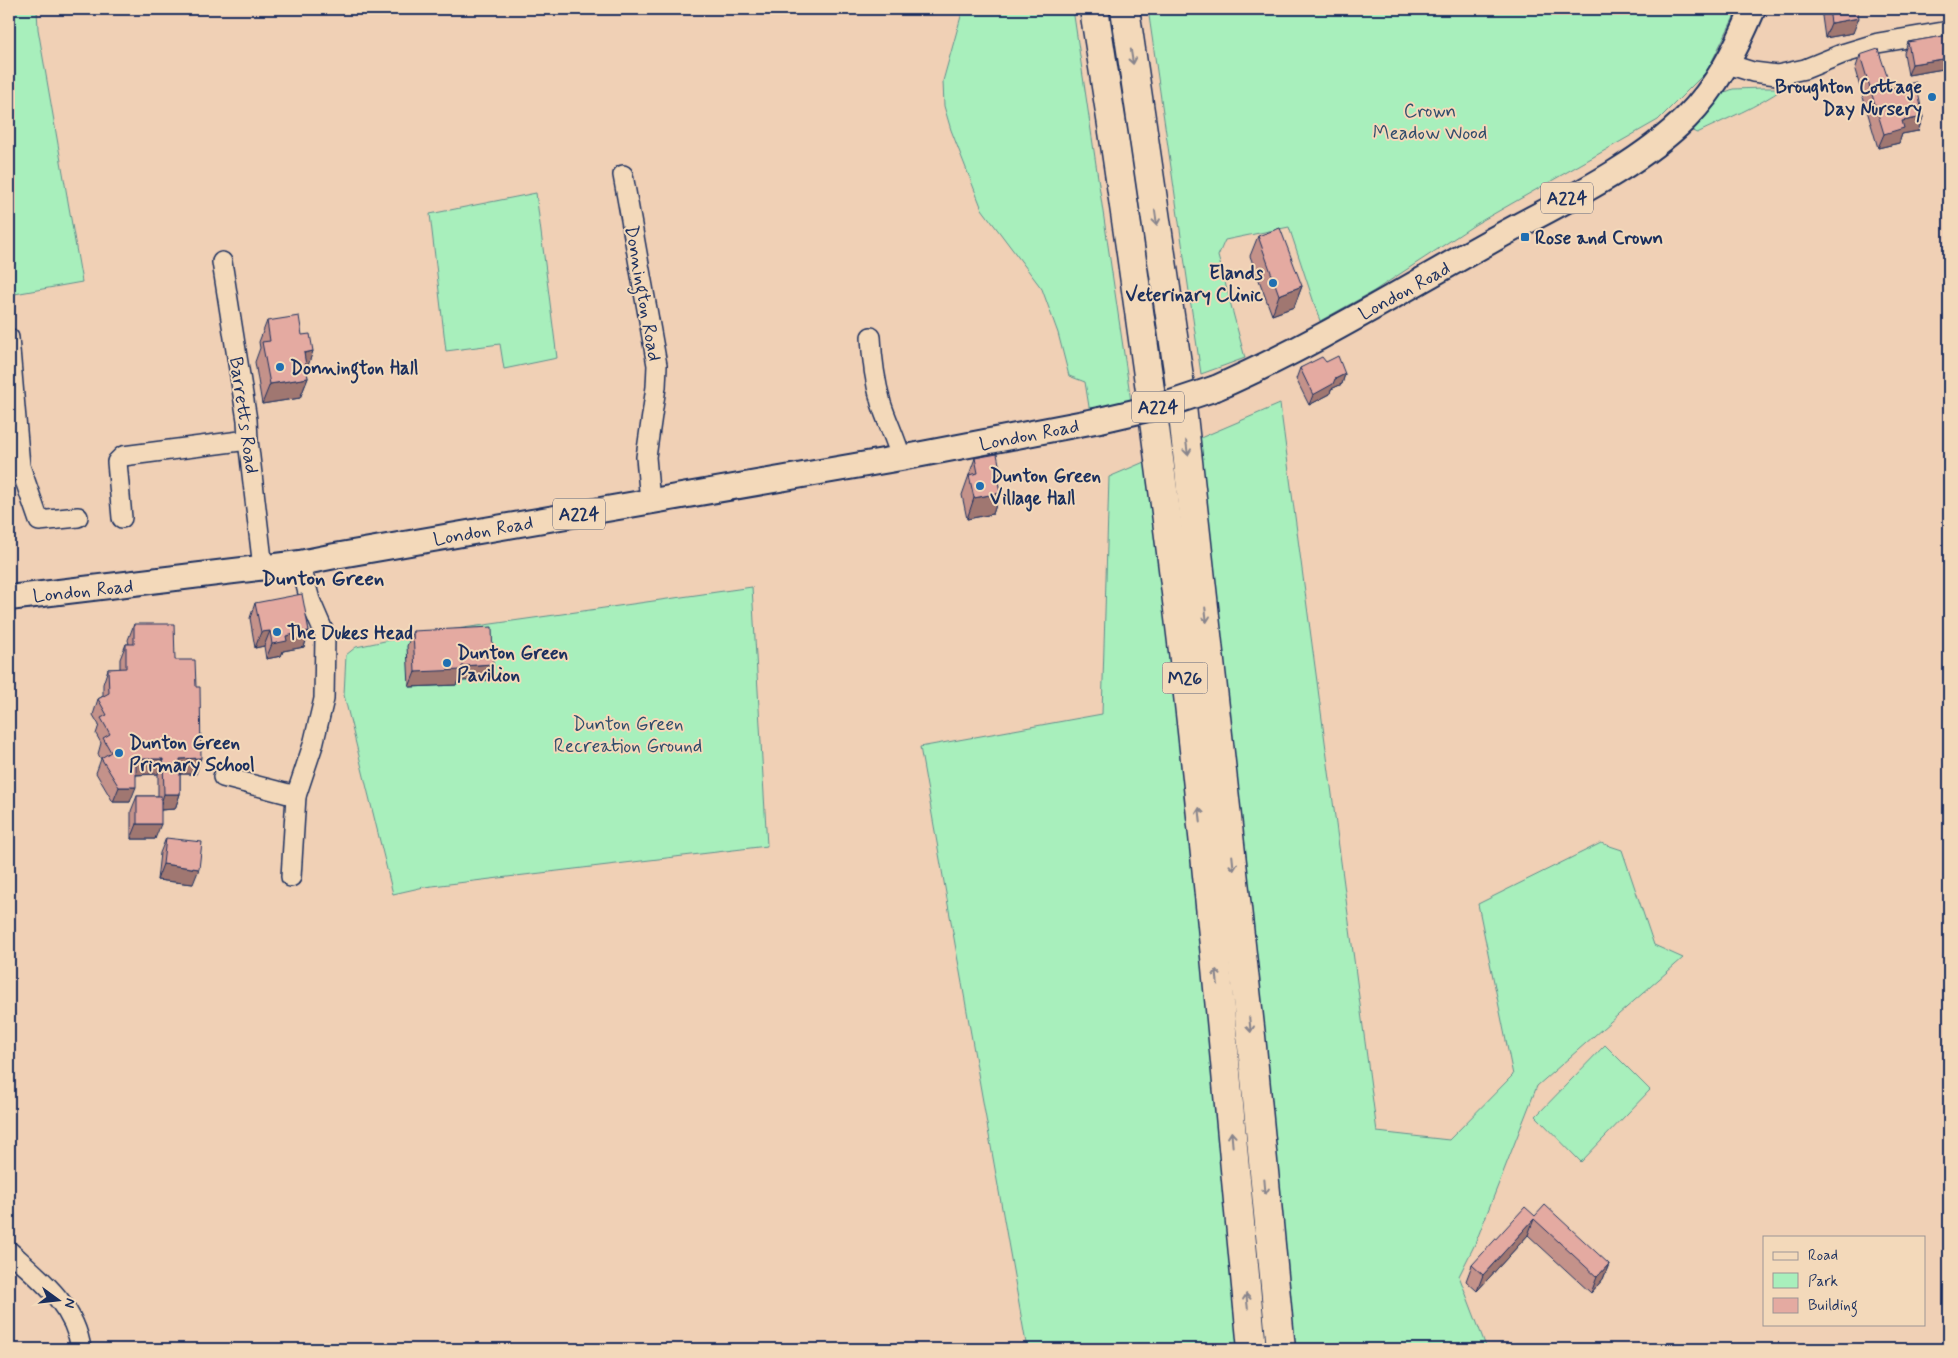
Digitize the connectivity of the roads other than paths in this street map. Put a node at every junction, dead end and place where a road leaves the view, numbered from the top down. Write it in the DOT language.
graph roads {
  1 [pos="1094,9"];
  2 [pos="1124,9"];
  3 [pos="1753,9"];
  4 [pos="1949,32"];
  5 [pos="1729,63"];
  6 [pos="623,175"];
  7 [pos="222,262"];
  8 [pos="871,337"];
  9 [pos="9,338"];
  10 [pos="10,377"];
  11 [pos="248,440"];
  12 [pos="901,458"];
  13 [pos="650,502"];
  14 [pos="78,517"];
  15 [pos="122,518"];
  16 [pos="300,564"];
  17 [pos="263,568"];
  18 [pos="12,598"];
  19 [pos="223,777"];
  20 [pos="296,796"];
  21 [pos="291,877"];
  22 [pos="9,1251"];
  23 [pos="81,1349"];
  24 [pos="1252,1349"];
  25 [pos="1281,1349"];
  24 -- 1 [label="highway, M26, one-way"];
  2 -- 25 [label="highway, M26, one-way"];
  3 -- 5 [label="main road, A224"];
  4 -- 5 [label="street"];
  5 -- 12 [label="main road, London Road / A224, bridge"];
  6 -- 13 [label="street, Donnington Road"];
  7 -- 11 [label="street, Barretts Road"];
  8 -- 12 [label="street"];
  9 -- 10 [label="street"];
  10 -- 14 [label="street"];
  11 -- 15 [label="street"];
  11 -- 17 [label="street, Barretts Road"];
  12 -- 13 [label="main road, London Road / A224"];
  13 -- 16 [label="main road, London Road / A224"];
  16 -- 17 [label="main road, London Road / A224"];
  16 -- 20 [label="street"];
  17 -- 18 [label="main road, London Road / A224"];
  19 -- 20 [label="street"];
  20 -- 21 [label="street"];
  22 -- 23 [label="street"];
}
